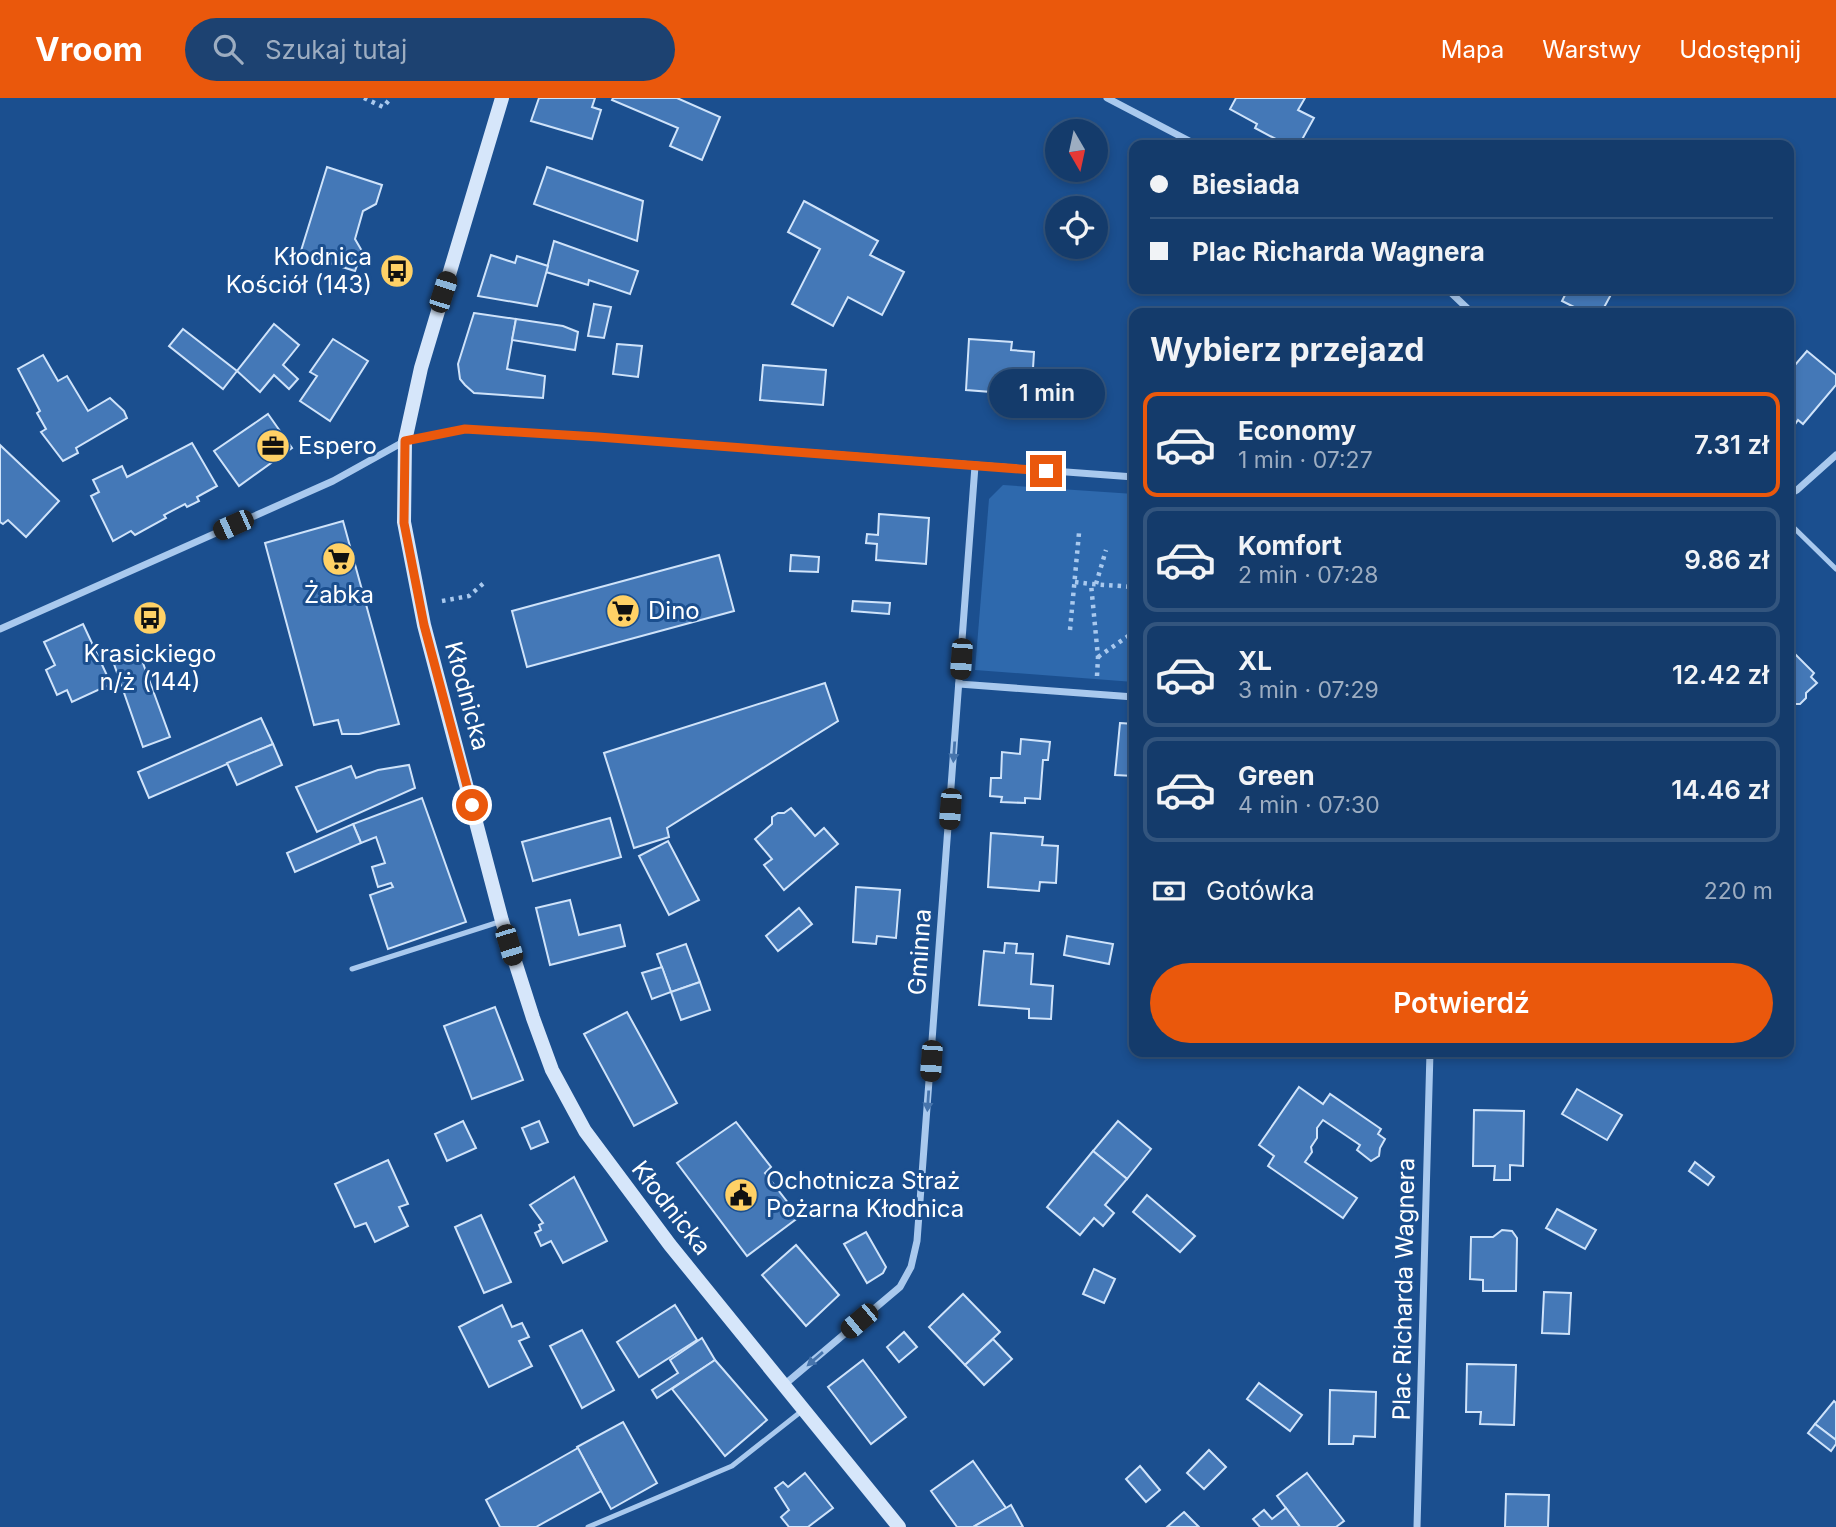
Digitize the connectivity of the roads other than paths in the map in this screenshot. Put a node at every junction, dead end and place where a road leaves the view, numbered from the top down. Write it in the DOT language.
graph roads {
  1 [pos="502,98"];
  2 [pos="1107,98"];
  3 [pos="1187,140"];
  4 [pos="1453,294"];
  5 [pos="1467,308"];
  6 [pos="405,441"];
  7 [pos="1836,454"];
  8 [pos="975,466"];
  9 [pos="1129,477"];
  10 [pos="1794,492"];
  11 [pos="1794,528"];
  12 [pos="1836,569"];
  13 [pos="0,629"];
  14 [pos="959,684"];
  15 [pos="1129,697"];
  16 [pos="502,921"];
  17 [pos="352,969"];
  18 [pos="1430,1057"];
  19 [pos="784,1385"];
  20 [pos="803,1409"];
  21 [pos="588,1527"];
  22 [pos="899,1527"];
  23 [pos="1418,1527"];
  1 -- 6 [label="main road, Kłodnicka"];
  2 -- 3 [label="street"];
  4 -- 5 [label="street"];
  6 -- 8 [label="street"];
  6 -- 13 [label="street"];
  6 -- 16 [label="main road, Kłodnicka"];
  7 -- 10 [label="street"];
  8 -- 9 [label="street"];
  8 -- 14 [label="street, Gminna"];
  11 -- 12 [label="lane"];
  14 -- 15 [label="street"];
  14 -- 19 [label="street, Gminna, one-way"];
  16 -- 17 [label="lane"];
  16 -- 19 [label="main road, Kłodnicka"];
  18 -- 23 [label="street, Plac Richarda Wagnera"];
  19 -- 20 [label="main road, Kłodnicka"];
  20 -- 21 [label="lane"];
  20 -- 22 [label="main road, Kłodnicka"];
}
